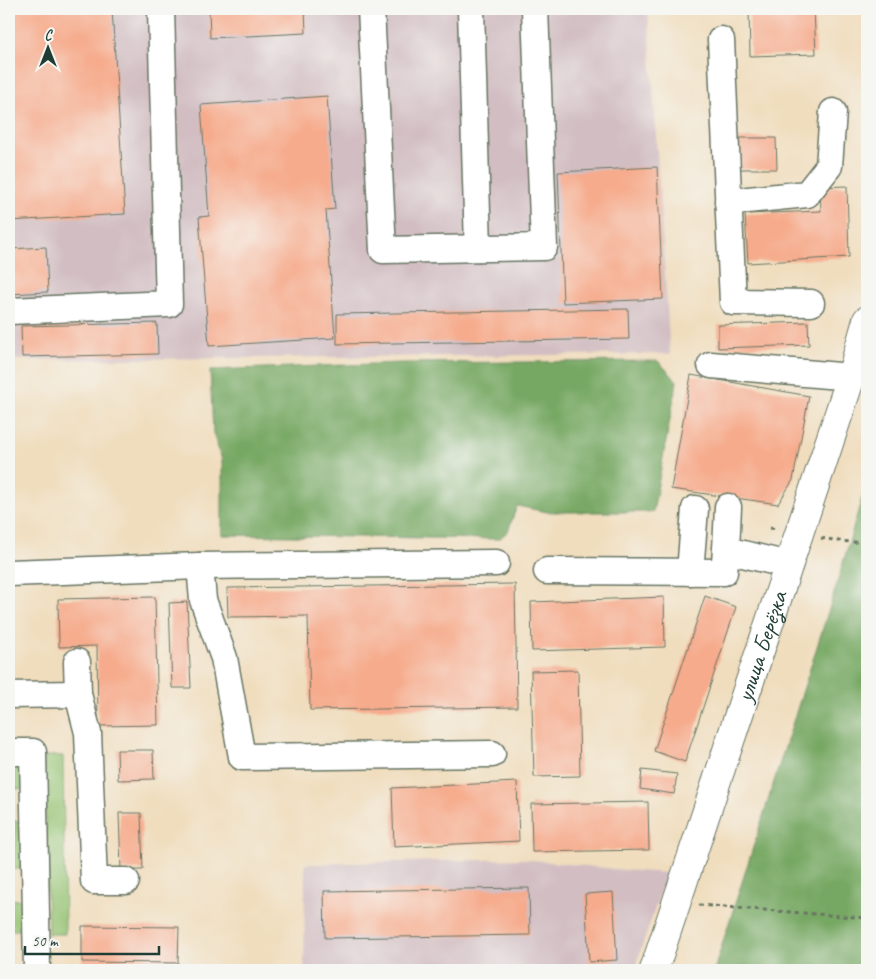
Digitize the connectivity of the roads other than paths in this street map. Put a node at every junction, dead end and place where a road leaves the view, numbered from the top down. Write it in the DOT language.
graph roads {
  1 [pos="161,9"];
  2 [pos="371,9"];
  3 [pos="471,9"];
  4 [pos="535,9"];
  5 [pos="721,40"];
  6 [pos="834,112"];
  7 [pos="728,202"];
  8 [pos="478,248"];
  9 [pos="810,303"];
  10 [pos="9,311"];
  11 [pos="867,320"];
  12 [pos="711,365"];
  13 [pos="851,377"];
  14 [pos="728,507"];
  15 [pos="695,509"];
  16 [pos="726,550"];
  17 [pos="496,562"];
  18 [pos="788,565"];
  19 [pos="200,566"];
  20 [pos="547,571"];
  21 [pos="690,572"];
  22 [pos="9,573"];
  23 [pos="77,662"];
  24 [pos="78,694"];
  25 [pos="9,695"];
  26 [pos="9,752"];
  27 [pos="492,754"];
  28 [pos="126,880"];
  29 [pos="37,970"];
  30 [pos="654,970"];
  1 -- 10 [label="lane"];
  2 -- 8 [label="lane"];
  3 -- 8 [label="lane"];
  4 -- 8 [label="lane"];
  5 -- 7 [label="lane"];
  6 -- 7 [label="lane"];
  7 -- 9 [label="lane"];
  11 -- 13 [label="main road, улица Берёзка"];
  12 -- 13 [label="lane"];
  13 -- 18 [label="main road, улица Берёзка"];
  14 -- 16 [label="lane"];
  15 -- 21 [label="lane"];
  16 -- 18 [label="lane"];
  16 -- 21 [label="lane"];
  17 -- 19 [label="lane"];
  18 -- 30 [label="main road, улица Берёзка"];
  19 -- 22 [label="lane"];
  19 -- 27 [label="lane"];
  20 -- 21 [label="lane"];
  23 -- 24 [label="lane"];
  24 -- 25 [label="lane"];
  24 -- 28 [label="lane"];
  26 -- 29 [label="lane"];
}
